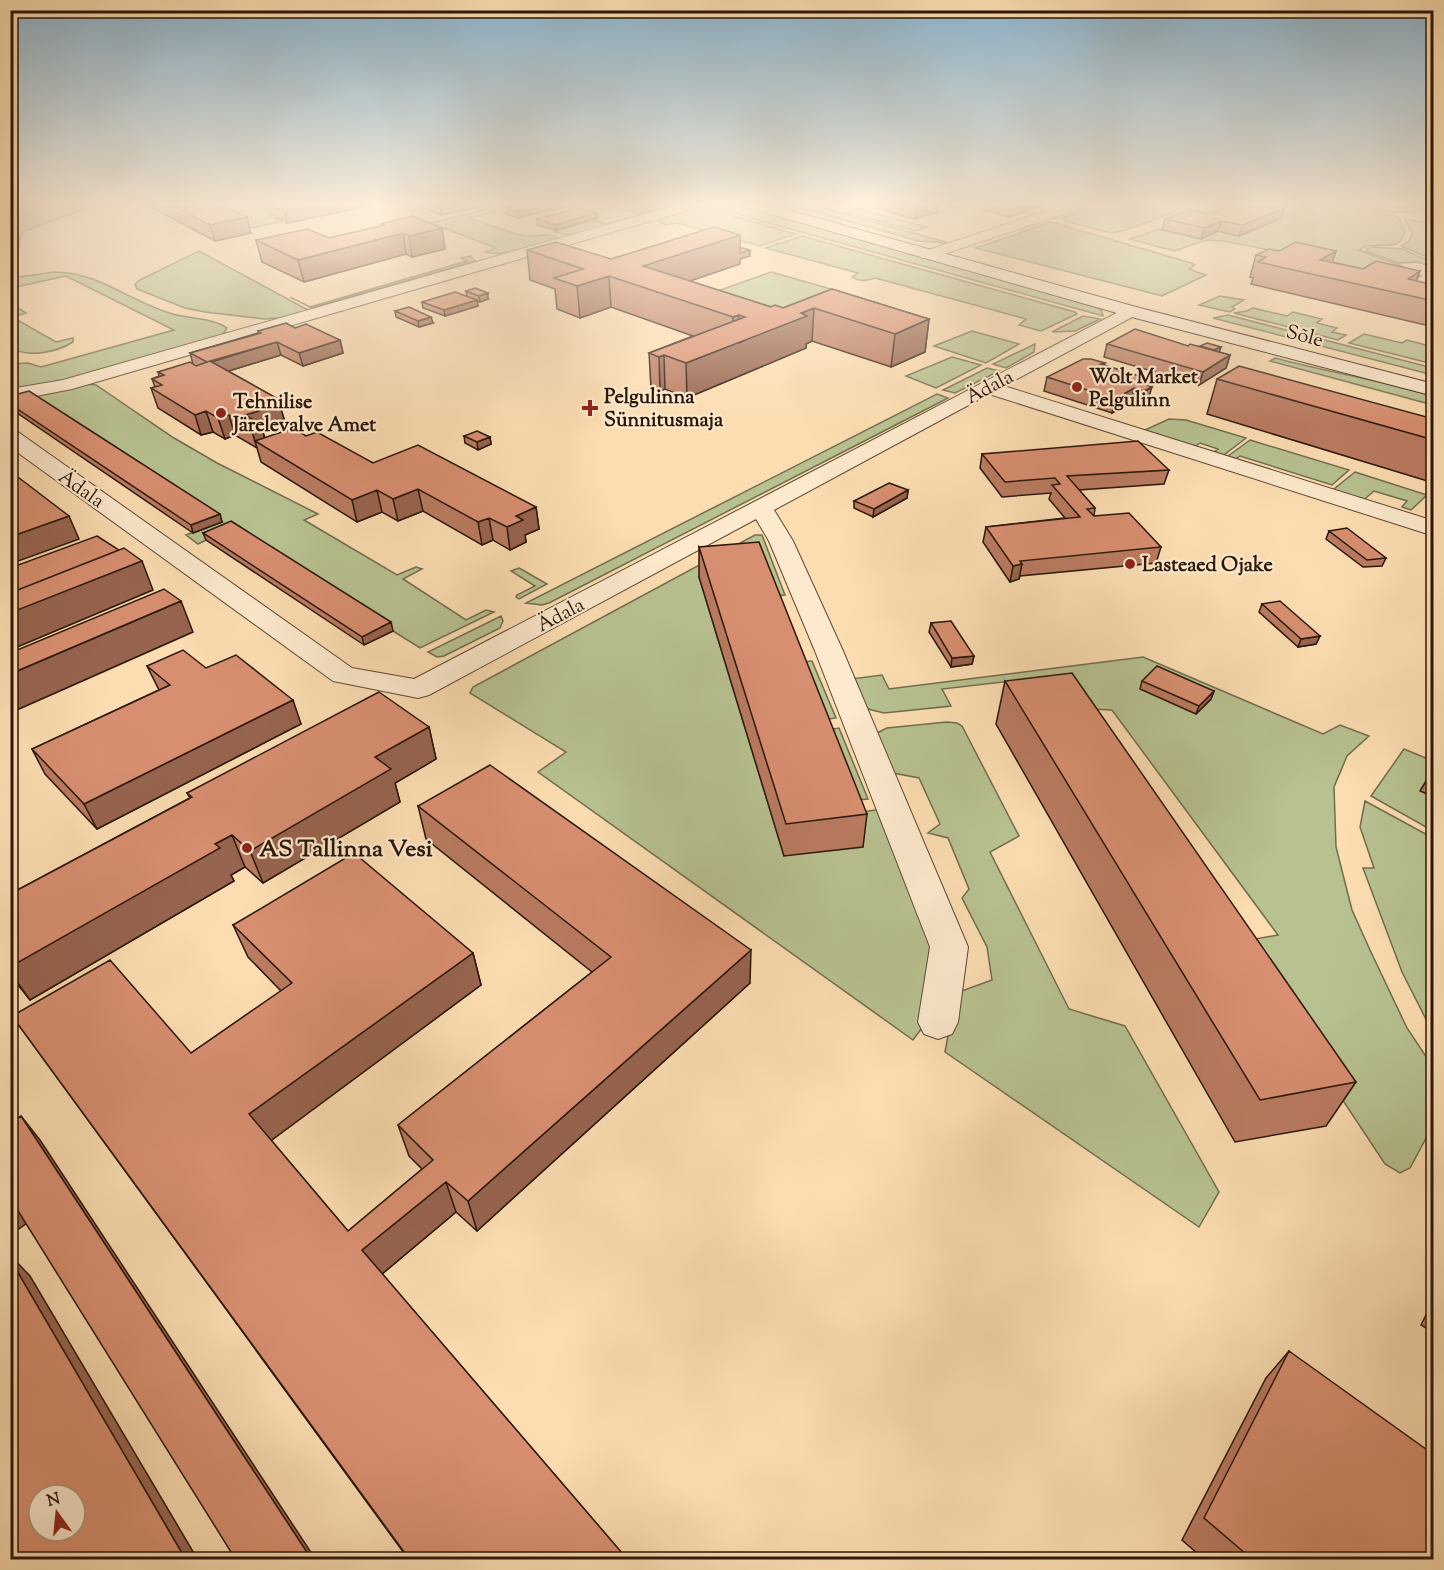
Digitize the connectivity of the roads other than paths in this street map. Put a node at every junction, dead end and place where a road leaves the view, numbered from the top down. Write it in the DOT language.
graph roads {
  1 [pos="439,277"];
  2 [pos="1018,277"];
  3 [pos="1033,277"];
  4 [pos="1130,311"];
  5 [pos="1434,380"];
  6 [pos="987,387"];
  7 [pos="1434,390"];
  8 [pos="10,394"];
  9 [pos="10,437"];
  10 [pos="761,508"];
  11 [pos="1434,530"];
  12 [pos="938,1022"];
  1 -- 8 [label="street"];
  2 -- 4 [label="street, Sõle"];
  3 -- 5 [label="street, Sõle"];
  4 -- 6 [label="street, Ädala"];
  4 -- 7 [label="street, Sõle"];
  6 -- 10 [label="street, Ädala"];
  6 -- 11 [label="street"];
  9 -- 10 [label="street, Ädala"];
  10 -- 12 [label="street"];
}
